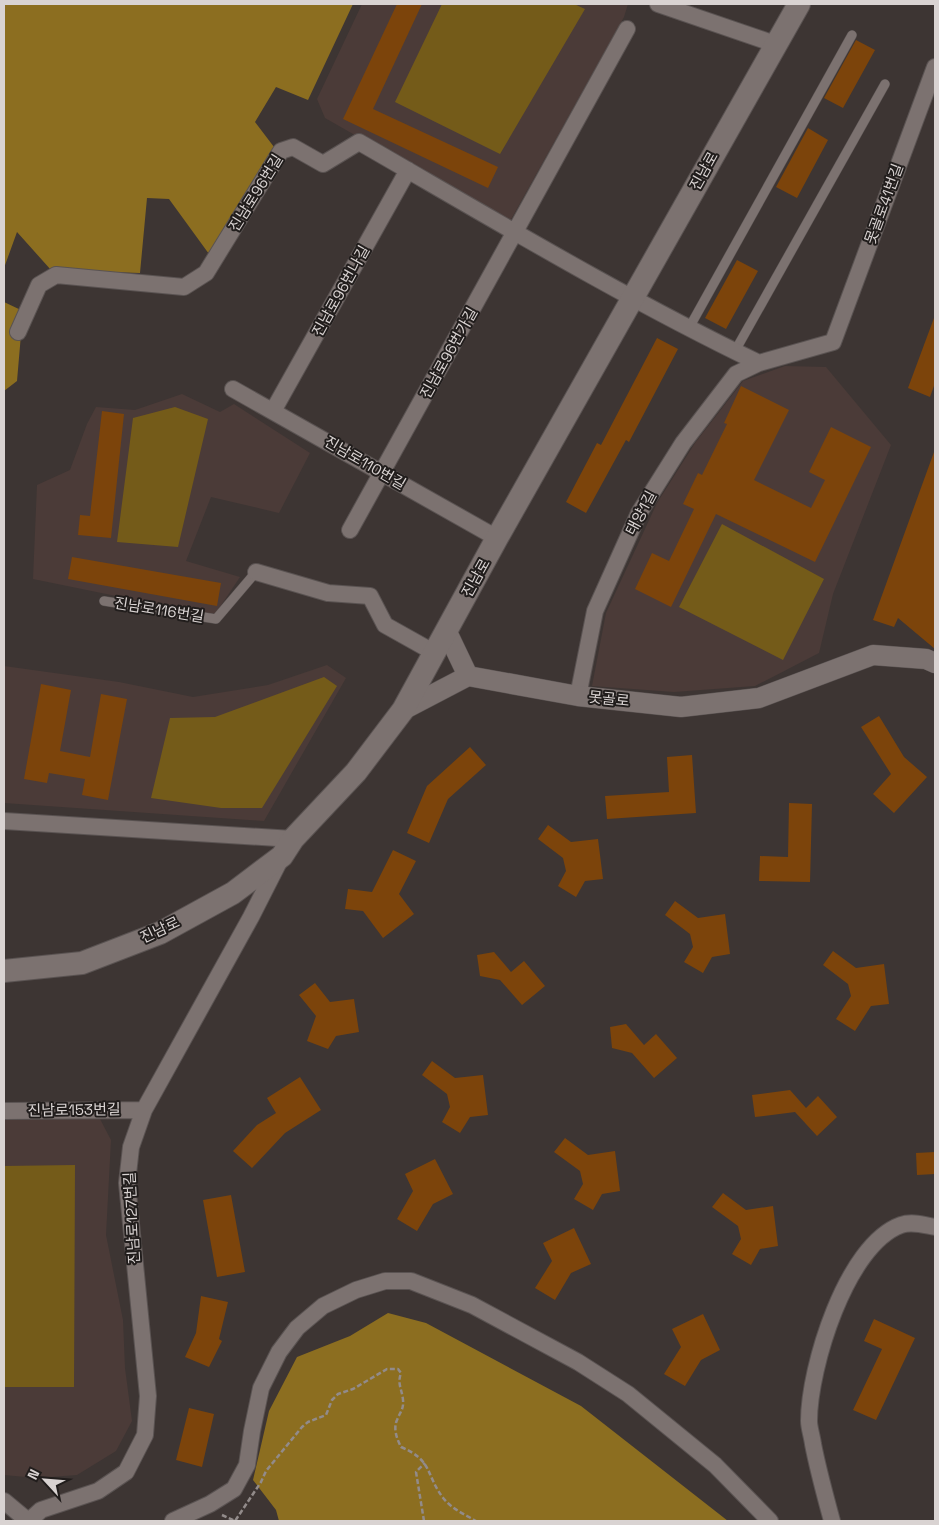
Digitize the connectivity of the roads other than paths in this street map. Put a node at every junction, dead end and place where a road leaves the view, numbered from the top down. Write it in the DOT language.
graph roads {
  1 [pos="658,4"];
  2 [pos="799,4"];
  3 [pos="676,6"];
  4 [pos="627,29"];
  5 [pos="852,35"];
  6 [pos="775,44"];
  7 [pos="935,67"];
  8 [pos="885,84"];
  9 [pos="408,170"];
  10 [pos="515,233"];
  11 [pos="633,298"];
  12 [pos="688,328"];
  13 [pos="18,332"];
  14 [pos="735,352"];
  15 [pos="760,363"];
  16 [pos="233,389"];
  17 [pos="273,411"];
  18 [pos="382,473"];
  19 [pos="350,530"];
  20 [pos="497,538"];
  21 [pos="256,572"];
  22 [pos="104,601"];
  23 [pos="446,632"];
  24 [pos="435,653"];
  25 [pos="935,662"];
  26 [pos="468,676"];
  27 [pos="578,696"];
  28 [pos="403,710"];
  29 [pos="4,821"];
  30 [pos="288,847"];
  31 [pos="4,972"];
  32 [pos="144,1110"];
  33 [pos="4,1111"];
  34 [pos="935,1227"];
  35 [pos="4,1501"];
  36 [pos="28,1521"];
  37 [pos="173,1521"];
  38 [pos="770,1521"];
  39 [pos="832,1521"];
  1 -- 3 [label="street"];
  2 -- 6 [label="main road, 진남로"];
  3 -- 6 [label="street"];
  4 -- 10 [label="street"];
  5 -- 12 [label="lane"];
  6 -- 11 [label="main road, 진남로"];
  7 -- 15 [label="street, 못골로41번길"];
  8 -- 14 [label="lane"];
  9 -- 10 [label="street, 진남로96번길"];
  9 -- 13 [label="street, 진남로96번길"];
  9 -- 17 [label="street, 진남로96번나길"];
  10 -- 11 [label="street, 진남로96번길"];
  10 -- 18 [label="street, 진남로96번가길"];
  11 -- 12 [label="street"];
  11 -- 20 [label="main road, 진남로"];
  12 -- 14 [label="street"];
  14 -- 15 [label="street"];
  15 -- 27 [label="street, 태양1길"];
  16 -- 17 [label="street, 진남로110번길"];
  17 -- 18 [label="street, 진남로110번길"];
  18 -- 19 [label="street, 진남로96번가길"];
  18 -- 20 [label="street, 진남로110번길"];
  20 -- 23 [label="main road, 진남로"];
  21 -- 22 [label="lane, 진남로116번길"];
  21 -- 24 [label="street, 진남로116번길"];
  23 -- 24 [label="main road, 진남로"];
  23 -- 26 [label="street"];
  24 -- 28 [label="main road, 진남로"];
  25 -- 27 [label="street, 못골로"];
  26 -- 27 [label="street, 못골로"];
  26 -- 28 [label="street"];
  28 -- 30 [label="main road, 진남로"];
  29 -- 30 [label="street"];
  30 -- 31 [label="main road, 진남로"];
  30 -- 32 [label="street, 진남로127번길"];
  32 -- 33 [label="street, 진남로153번길"];
  32 -- 36 [label="street, 진남로127번길"];
  34 -- 39 [label="street"];
  35 -- 36 [label="street"];
  37 -- 38 [label="street"];
}
